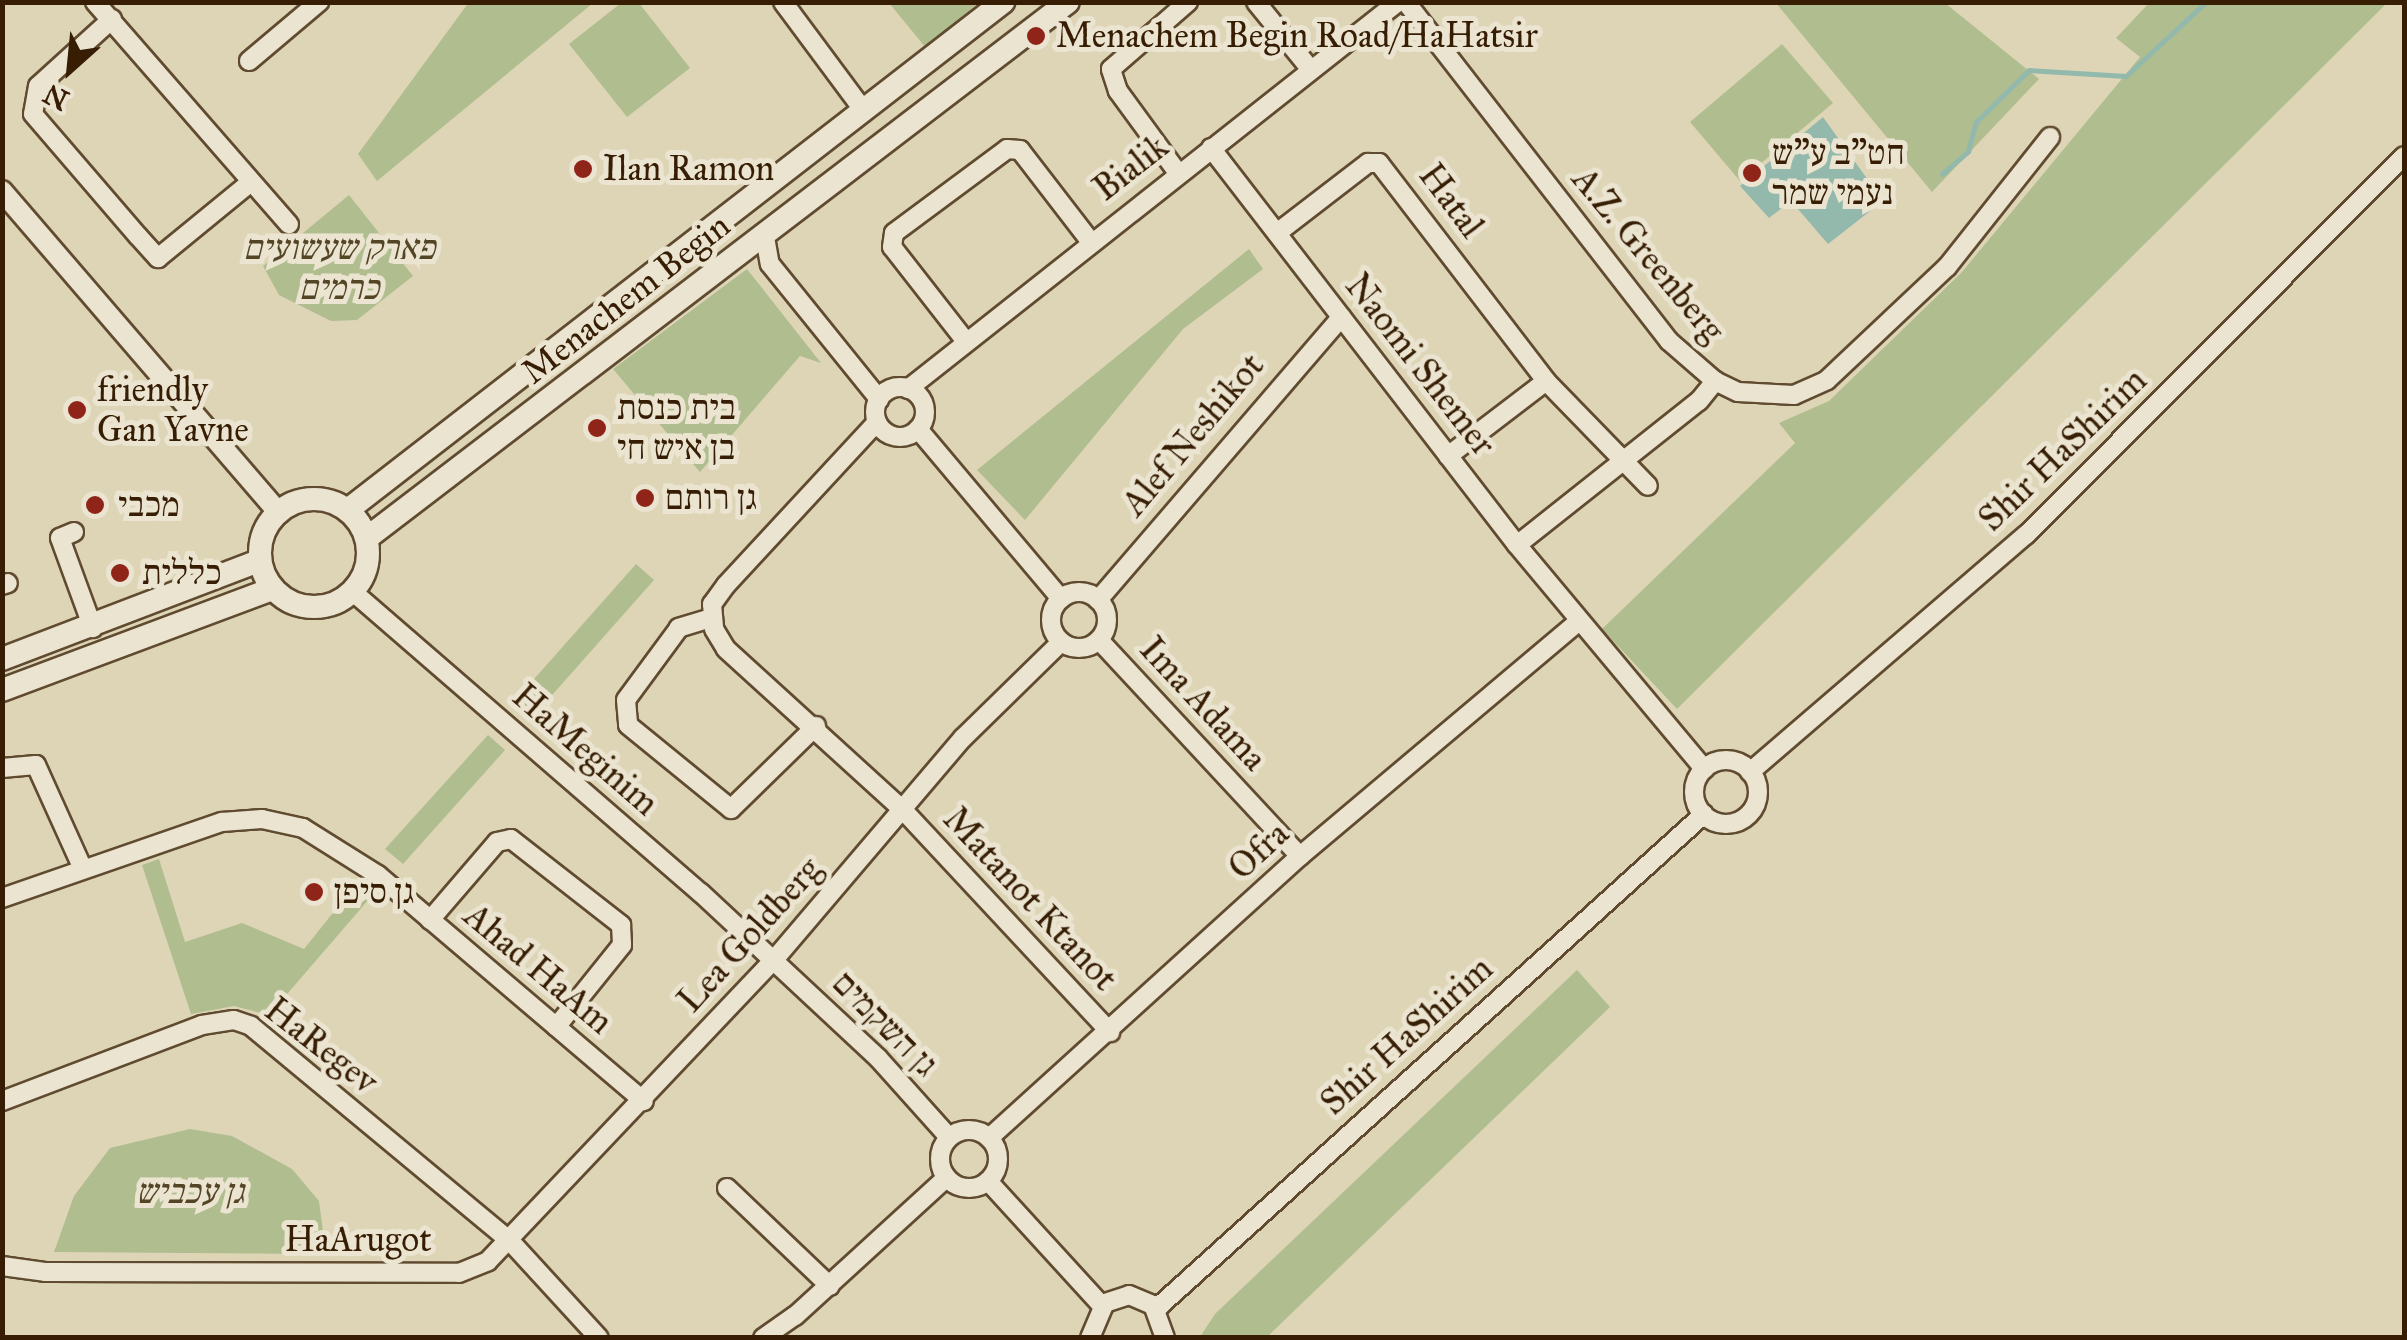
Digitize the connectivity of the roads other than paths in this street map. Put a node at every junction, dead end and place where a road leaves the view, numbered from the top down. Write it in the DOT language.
graph roads {
  1 [pos="95,2"];
  2 [pos="320,2"];
  3 [pos="782,2"];
  4 [pos="1003,2"];
  5 [pos="1068,2"];
  6 [pos="1188,2"];
  7 [pos="1256,2"];
  8 [pos="1398,2"];
  9 [pos="1406,2"];
  10 [pos="112,20"];
  11 [pos="248,61"];
  12 [pos="1310,70"];
  13 [pos="864,110"];
  14 [pos="2050,137"];
  15 [pos="1211,148"];
  16 [pos="2404,156"];
  17 [pos="1178,173"];
  18 [pos="252,182"];
  19 [pos="2,190"];
  20 [pos="289,224"];
  21 [pos="1277,233"];
  22 [pos="766,237"];
  23 [pos="1090,241"];
  24 [pos="740,256"];
  25 [pos="770,264"];
  26 [pos="1342,317"];
  27 [pos="964,339"];
  28 [pos="1546,381"];
  29 [pos="1715,381"];
  30 [pos="892,392"];
  31 [pos="876,422"];
  32 [pos="918,429"];
  33 [pos="1448,456"];
  34 [pos="1622,461"];
  35 [pos="1648,486"];
  36 [pos="349,510"];
  37 [pos="279,513"];
  38 [pos="74,532"];
  39 [pos="367,538"];
  40 [pos="1517,545"];
  41 [pos="258,560"];
  42 [pos="272,589"];
  43 [pos="352,591"];
  44 [pos="1061,599"];
  45 [pos="1098,600"];
  46 [pos="711,618"];
  47 [pos="1579,621"];
  48 [pos="93,628"];
  49 [pos="1100,640"];
  50 [pos="1061,642"];
  51 [pos="2,659"];
  52 [pos="2,690"];
  53 [pos="816,726"];
  54 [pos="2,768"];
  55 [pos="1704,770"];
  56 [pos="1750,772"];
  57 [pos="903,810"];
  58 [pos="1704,814"];
  59 [pos="1300,856"];
  60 [pos="83,869"];
  61 [pos="2,898"];
  62 [pos="430,920"];
  63 [pos="774,961"];
  64 [pos="556,1027"];
  65 [pos="1110,1032"];
  66 [pos="2,1101"];
  67 [pos="644,1101"];
  68 [pos="949,1137"];
  69 [pos="990,1138"];
  70 [pos="946,1178"];
  71 [pos="988,1181"];
  72 [pos="727,1188"];
  73 [pos="512,1242"];
  74 [pos="2,1266"];
  75 [pos="830,1286"];
  76 [pos="1102,1306"];
  77 [pos="1156,1308"];
  78 [pos="599,1338"];
  79 [pos="763,1338"];
  80 [pos="1090,1338"];
  81 [pos="1165,1338"];
  1 -- 10 [label="street"];
  2 -- 11 [label="street"];
  3 -- 13 [label="street"];
  4 -- 13 [label="main road, Menachem Begin"];
  5 -- 22 [label="main road, Menachem Begin"];
  6 -- 17 [label="street"];
  7 -- 12 [label="street"];
  8 -- 12 [label="street, Bialik"];
  9 -- 29 [label="street, A.Z. Greenberg"];
  10 -- 18 [label="street"];
  10 -- 18 [label="street"];
  12 -- 15 [label="street, Bialik"];
  13 -- 36 [label="main road, Menachem Begin"];
  14 -- 29 [label="street, A.Z. Greenberg"];
  15 -- 17 [label="street, Bialik"];
  15 -- 21 [label="street, Naomi Shemer"];
  16 -- 56 [label="street, Shir HaShirim"];
  17 -- 23 [label="street, Bialik"];
  18 -- 20 [label="street"];
  19 -- 37 [label="street"];
  21 -- 26 [label="street, Naomi Shemer"];
  21 -- 28 [label="street, Hatal"];
  22 -- 24 [label="main road, Menachem Begin"];
  22 -- 25 [label="street"];
  23 -- 27 [label="street, Bialik"];
  23 -- 27 [label="street"];
  24 -- 25 [label="street"];
  24 -- 39 [label="main road, Menachem Begin"];
  25 -- 30 [label="street"];
  26 -- 33 [label="street, Naomi Shemer"];
  26 -- 45 [label="street, Alef Neshikot"];
  27 -- 30 [label="street, Bialik"];
  28 -- 33 [label="street"];
  28 -- 34 [label="street, Hatal"];
  29 -- 34 [label="street"];
  30 -- 31 [label="street"];
  30 -- 32 [label="street"];
  31 -- 32 [label="street"];
  31 -- 46 [label="street"];
  32 -- 44 [label="street"];
  33 -- 40 [label="street, Naomi Shemer"];
  34 -- 35 [label="street, Hatal"];
  34 -- 40 [label="street"];
  36 -- 37 [label="main road"];
  36 -- 39 [label="main road"];
  37 -- 41 [label="main road"];
  38 -- 48 [label="street"];
  39 -- 43 [label="main road"];
  40 -- 47 [label="street, Naomi Shemer"];
  41 -- 42 [label="main road"];
  41 -- 48 [label="main road"];
  42 -- 43 [label="main road"];
  42 -- 52 [label="main road"];
  43 -- 63 [label="street, HaMeginim"];
  44 -- 45 [label="street"];
  44 -- 50 [label="street"];
  45 -- 49 [label="street"];
  46 -- 53 [label="street"];
  46 -- 53 [label="street"];
  47 -- 55 [label="street, Naomi Shemer"];
  47 -- 59 [label="street, Ofra"];
  48 -- 51 [label="main road"];
  49 -- 50 [label="street"];
  49 -- 59 [label="street, Ima Adama"];
  50 -- 57 [label="street"];
  53 -- 57 [label="street"];
  54 -- 60 [label="street"];
  55 -- 56 [label="street"];
  55 -- 58 [label="street"];
  56 -- 58 [label="street"];
  57 -- 63 [label="street, Lea Goldberg"];
  57 -- 65 [label="street, Matanot Ktanot"];
  58 -- 77 [label="street, Shir HaShirim"];
  59 -- 65 [label="street, Ofra"];
  60 -- 61 [label="street, Ahad HaAm"];
  60 -- 62 [label="street, Ahad HaAm"];
  62 -- 64 [label="street, Ahad HaAm"];
  62 -- 64 [label="street"];
  63 -- 67 [label="street, Lea Goldberg"];
  63 -- 68 [label="street, גן השקמים"];
  64 -- 67 [label="street, Ahad HaAm"];
  65 -- 69 [label="street, Ofra"];
  66 -- 73 [label="street, HaRegev"];
  67 -- 73 [label="street, HaArugot"];
  68 -- 69 [label="street"];
  68 -- 70 [label="street"];
  69 -- 71 [label="street"];
  70 -- 71 [label="street"];
  70 -- 75 [label="street"];
  71 -- 76 [label="street"];
  72 -- 75 [label="street"];
  73 -- 74 [label="street, HaArugot"];
  73 -- 78 [label="street"];
  75 -- 79 [label="street"];
  76 -- 77 [label="street"];
  76 -- 80 [label="street"];
  77 -- 81 [label="street"];
}
